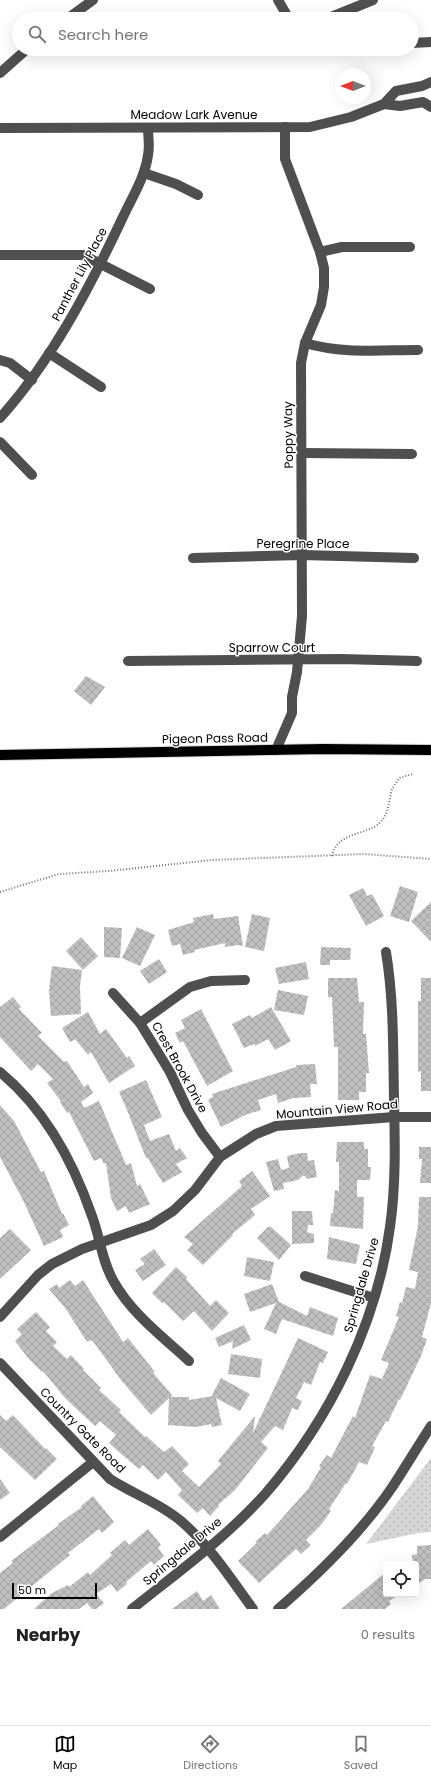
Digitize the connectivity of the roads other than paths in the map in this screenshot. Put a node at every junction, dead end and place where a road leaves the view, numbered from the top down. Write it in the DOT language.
graph roads {
  1 [pos="93,0"];
  2 [pos="278,0"];
  3 [pos="373,0"];
  4 [pos="77,12"];
  5 [pos="285,12"];
  6 [pos="343,12"];
  7 [pos="431,42"];
  8 [pos="419,43"];
  9 [pos="19,56"];
  10 [pos="0,73"];
  11 [pos="431,82"];
  12 [pos="384,104"];
  13 [pos="431,107"];
  14 [pos="285,127"];
  15 [pos="0,128"];
  16 [pos="148,128"];
  17 [pos="144,173"];
  18 [pos="198,195"];
  19 [pos="410,247"];
  20 [pos="320,252"];
  21 [pos="0,255"];
  22 [pos="101,264"];
  23 [pos="150,289"];
  24 [pos="305,343"];
  25 [pos="418,350"];
  26 [pos="49,354"];
  27 [pos="0,360"];
  28 [pos="32,380"];
  29 [pos="101,387"];
  30 [pos="0,418"];
  31 [pos="0,442"];
  32 [pos="301,453"];
  33 [pos="412,454"];
  34 [pos="32,475"];
  35 [pos="302,555"];
  36 [pos="192,558"];
  37 [pos="414,558"];
  38 [pos="298,660"];
  39 [pos="128,661"];
  40 [pos="417,661"];
  41 [pos="276,750"];
  42 [pos="431,750"];
  43 [pos="0,755"];
  44 [pos="386,952"];
  45 [pos="245,980"];
  46 [pos="113,993"];
  47 [pos="140,1024"];
  48 [pos="0,1072"];
  49 [pos="394,1117"];
  50 [pos="431,1117"];
  51 [pos="220,1157"];
  52 [pos="100,1242"];
  53 [pos="305,1276"];
  54 [pos="374,1298"];
  55 [pos="0,1317"];
  56 [pos="189,1361"];
  57 [pos="0,1363"];
  58 [pos="431,1426"];
  59 [pos="93,1462"];
  60 [pos="0,1536"];
  61 [pos="208,1549"];
  62 [pos="132,1609"];
  63 [pos="253,1609"];
  64 [pos="278,1609"];
  1 -- 4 [label="street"];
  2 -- 5 [label="street"];
  3 -- 6 [label="street"];
  7 -- 8 [label="street"];
  9 -- 10 [label="street"];
  11 -- 12 [label="street"];
  12 -- 13 [label="street"];
  12 -- 14 [label="street, Meadow Lark Avenue"];
  14 -- 16 [label="street, Meadow Lark Avenue"];
  14 -- 20 [label="street, Poppy Way"];
  15 -- 16 [label="street, Meadow Lark Avenue"];
  16 -- 17 [label="street, Panther Lily Place"];
  17 -- 18 [label="street"];
  17 -- 22 [label="street, Panther Lily Place"];
  19 -- 20 [label="street"];
  20 -- 24 [label="street, Poppy Way"];
  21 -- 22 [label="street"];
  22 -- 23 [label="street"];
  22 -- 26 [label="street, Panther Lily Place"];
  24 -- 25 [label="street"];
  24 -- 32 [label="street, Poppy Way"];
  26 -- 28 [label="street, Panther Lily Place"];
  26 -- 29 [label="street"];
  27 -- 28 [label="street"];
  28 -- 30 [label="street, Panther Lily Place"];
  31 -- 34 [label="street"];
  32 -- 33 [label="street"];
  32 -- 35 [label="street, Poppy Way"];
  35 -- 36 [label="street, Peregrine Place"];
  35 -- 37 [label="street, Peregrine Place"];
  35 -- 38 [label="street, Poppy Way"];
  38 -- 39 [label="street, Sparrow Court"];
  38 -- 40 [label="street, Sparrow Court"];
  38 -- 41 [label="street, Poppy Way"];
  41 -- 42 [label="main road, Pigeon Pass Road"];
  41 -- 43 [label="main road, Pigeon Pass Road"];
  44 -- 49 [label="street, Springdale Drive"];
  45 -- 47 [label="street"];
  46 -- 47 [label="street, Crest Brook Drive"];
  47 -- 51 [label="street, Crest Brook Drive"];
  48 -- 52 [label="street"];
  49 -- 50 [label="street, Mountain View Road"];
  49 -- 51 [label="street, Mountain View Road"];
  49 -- 54 [label="street, Springdale Drive"];
  51 -- 52 [label="street, Mountain View Road"];
  52 -- 55 [label="street, Mountain View Road"];
  52 -- 56 [label="street"];
  53 -- 54 [label="street"];
  54 -- 61 [label="street, Springdale Drive"];
  57 -- 59 [label="street, Country Gate Road"];
  58 -- 64 [label="street"];
  59 -- 60 [label="street"];
  59 -- 61 [label="street, Country Gate Road"];
  61 -- 62 [label="street, Springdale Drive"];
  61 -- 63 [label="street, Country Gate Road"];
}
